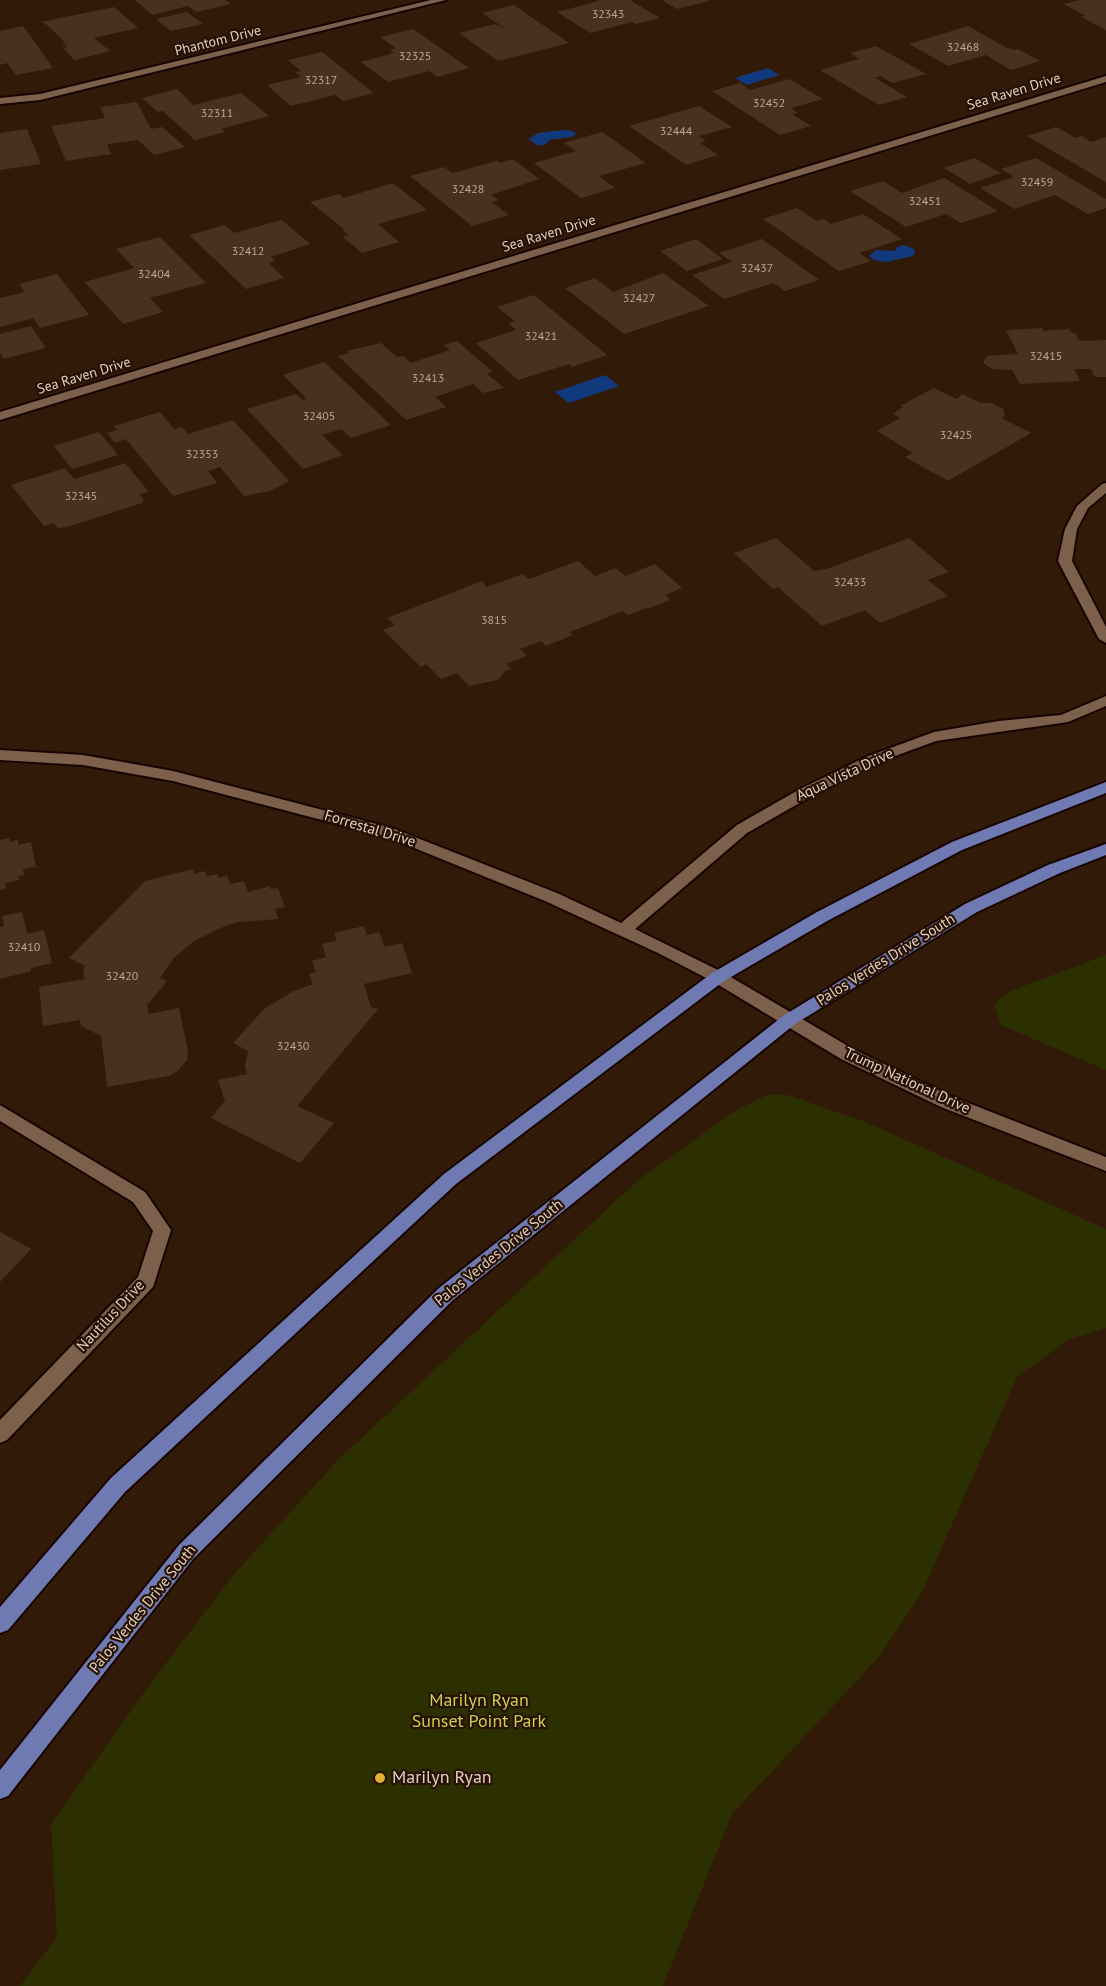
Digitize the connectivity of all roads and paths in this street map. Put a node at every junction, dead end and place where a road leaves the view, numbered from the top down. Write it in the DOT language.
graph roads {
  1 [pos="442,0"];
  2 [pos="1106,79"];
  3 [pos="0,101"];
  4 [pos="0,416"];
  5 [pos="1106,488"];
  6 [pos="1106,639"];
  7 [pos="1106,701"];
  8 [pos="0,755"];
  9 [pos="1106,787"];
  10 [pos="1106,849"];
  11 [pos="622,931"];
  12 [pos="718,977"];
  13 [pos="789,1020"];
  14 [pos="0,1112"];
  15 [pos="1106,1164"];
  16 [pos="0,1434"];
  17 [pos="0,1623"];
  18 [pos="0,1788"];
  1 -- 3 [label="street, Phantom Drive"];
  2 -- 4 [label="street, Sea Raven Drive"];
  5 -- 6 [label="street"];
  7 -- 11 [label="street, Aqua Vista Drive"];
  8 -- 11 [label="street, Forrestal Drive"];
  9 -- 12 [label="main road"];
  10 -- 13 [label="main road, Palos Verdes Drive South"];
  11 -- 12 [label="street, Forrestal Drive"];
  12 -- 13 [label="street, Trump National Drive"];
  12 -- 17 [label="main road"];
  13 -- 15 [label="street, Trump National Drive"];
  13 -- 18 [label="main road, Palos Verdes Drive South"];
  14 -- 16 [label="street, Nautilus Drive"];
}
